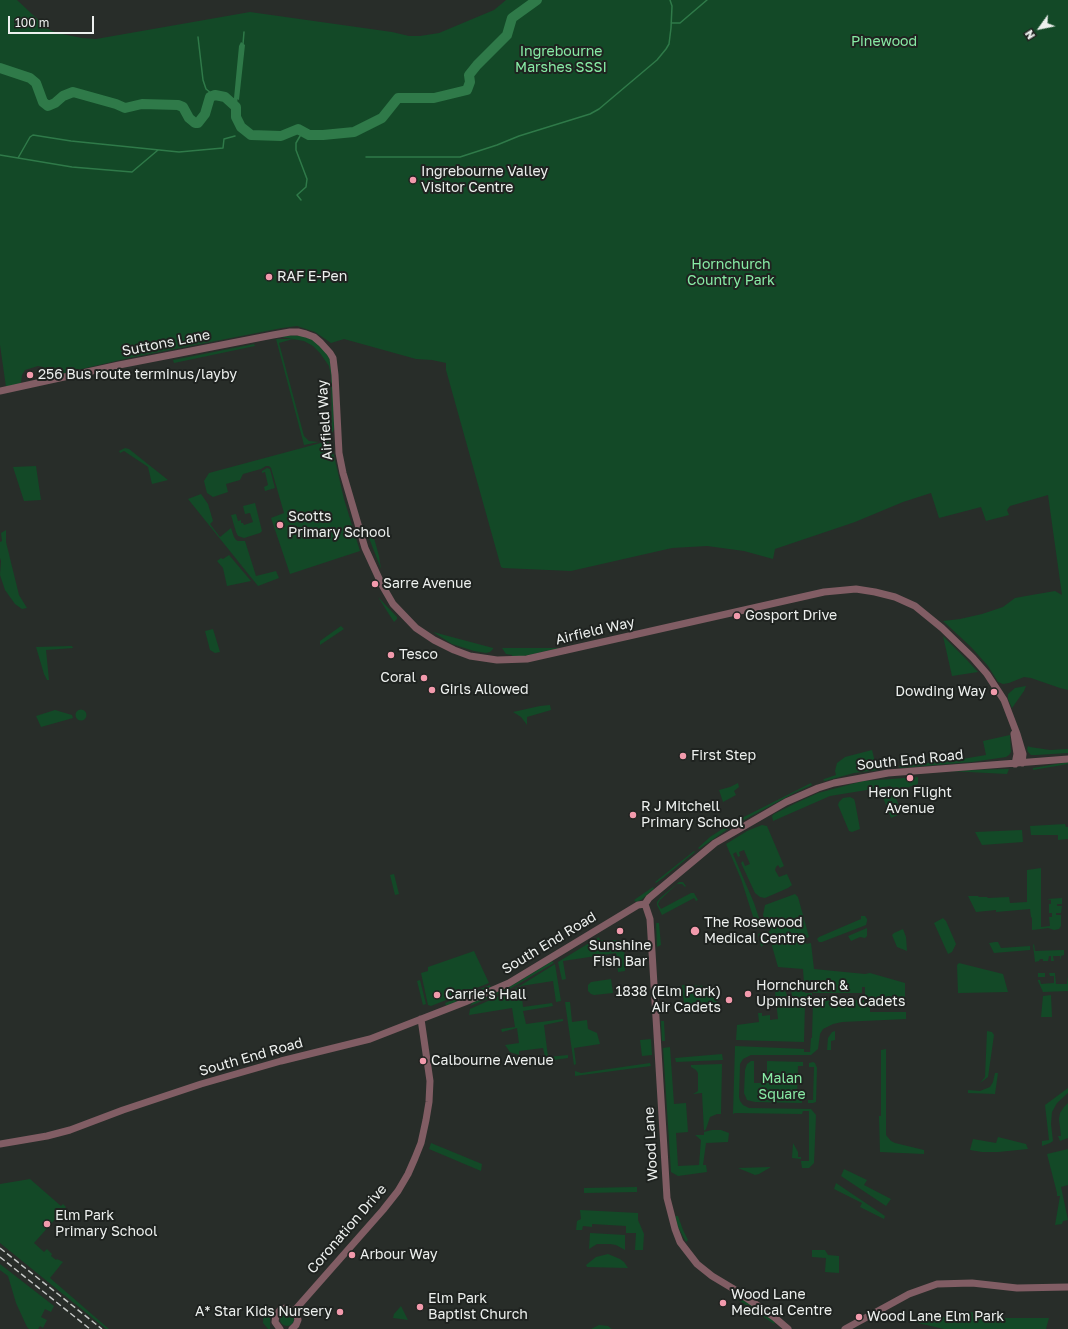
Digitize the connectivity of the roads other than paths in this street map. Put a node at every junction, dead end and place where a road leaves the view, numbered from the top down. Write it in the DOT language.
graph roads {
  1 [pos="330,353"];
  2 [pos="0,391"];
  3 [pos="1068,759"];
  4 [pos="1019,763"];
  5 [pos="645,904"];
  6 [pos="421,1019"];
  7 [pos="0,1144"];
  8 [pos="1068,1287"];
  9 [pos="294,1311"];
  10 [pos="279,1329"];
  11 [pos="292,1329"];
  12 [pos="788,1329"];
  13 [pos="845,1329"];
  1 -- 2 [label="street, Suttons Lane"];
  1 -- 4 [label="street, Airfield Way"];
  3 -- 4 [label="street, South End Road"];
  4 -- 5 [label="street, South End Road"];
  5 -- 6 [label="street, South End Road"];
  5 -- 12 [label="street, Wood Lane"];
  6 -- 7 [label="street, South End Road"];
  6 -- 9 [label="street, Coronation Drive"];
  8 -- 13 [label="street"];
  9 -- 10 [label="street"];
  9 -- 11 [label="street"];
}
